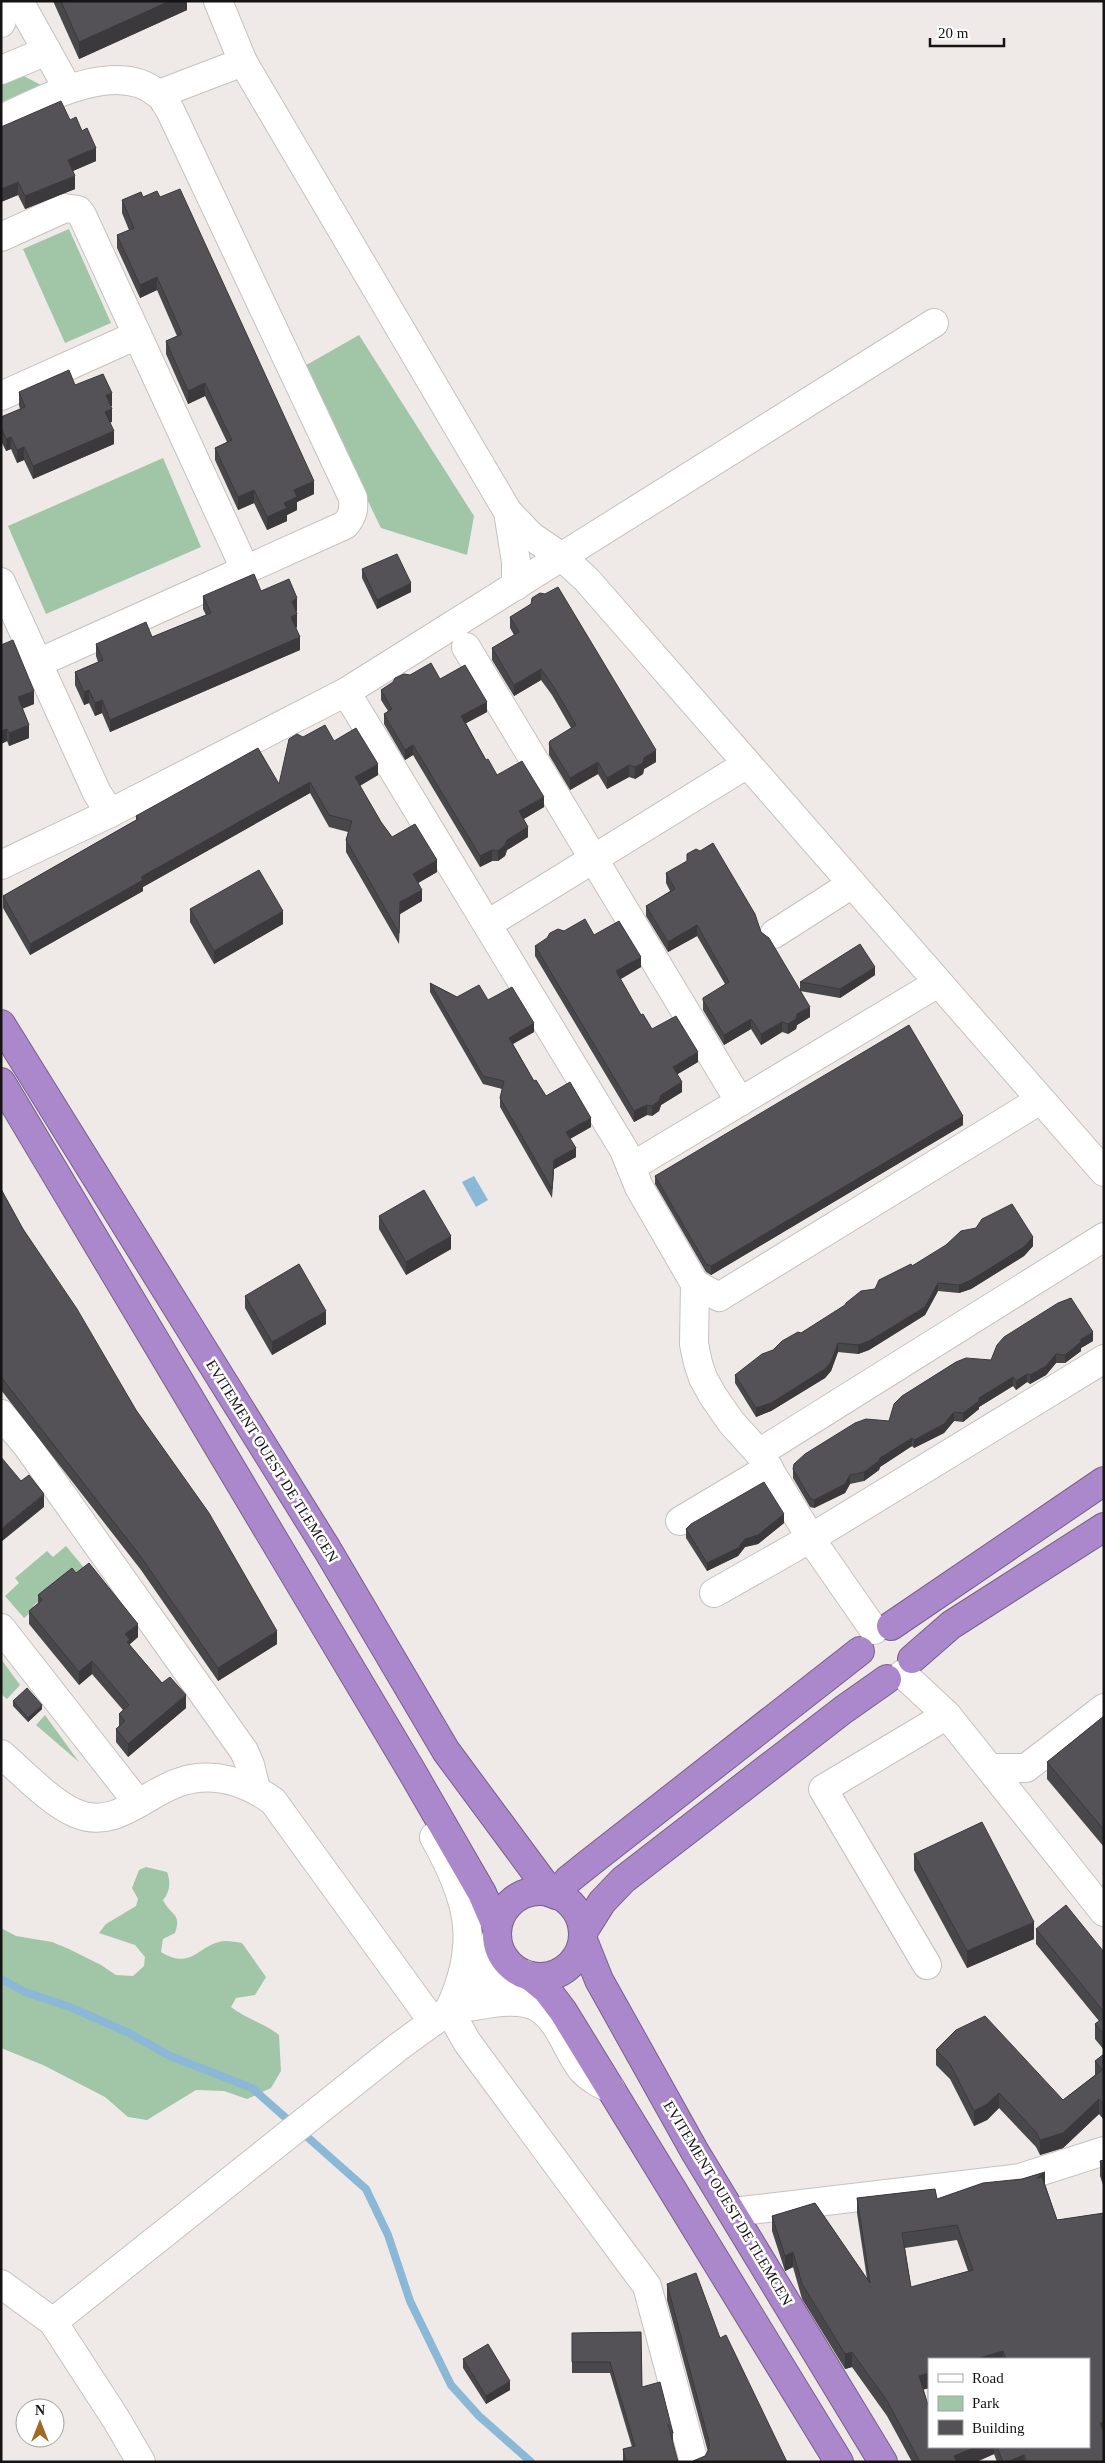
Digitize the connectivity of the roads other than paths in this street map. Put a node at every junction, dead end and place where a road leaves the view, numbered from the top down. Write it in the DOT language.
graph roads {
  1 [pos="8,1"];
  2 [pos="19,1"];
  3 [pos="218,1"];
  4 [pos="1,23"];
  5 [pos="47,51"];
  6 [pos="243,62"];
  7 [pos="1,70"];
  8 [pos="68,89"];
  9 [pos="159,94"];
  10 [pos="1,119"];
  11 [pos="1,237"];
  12 [pos="934,324"];
  13 [pos="137,335"];
  14 [pos="1,396"];
  15 [pos="508,512"];
  16 [pos="562,557"];
  17 [pos="245,569"];
  18 [pos="1,582"];
  19 [pos="516,586"];
  20 [pos="466,647"];
  21 [pos="38,663"];
  22 [pos="346,692"];
  23 [pos="748,764"];
  24 [pos="110,814"];
  25 [pos="593,859"];
  26 [pos="1,865"];
  27 [pos="852,884"];
  28 [pos="488,924"];
  29 [pos="774,934"];
  30 [pos="938,983"];
  31 [pos="1,1024"];
  32 [pos="1,1082"];
  33 [pos="1040,1100"];
  34 [pos="740,1102"];
  35 [pos="631,1167"];
  36 [pos="1104,1172"];
  37 [pos="1104,1237"];
  38 [pos="695,1284"];
  39 [pos="719,1297"];
  40 [pos="694,1317"];
  41 [pos="1104,1359"];
  42 [pos="1,1414"];
  43 [pos="764,1460"];
  44 [pos="1104,1481"];
  45 [pos="680,1521"];
  46 [pos="1104,1527"];
  47 [pos="811,1538"];
  48 [pos="714,1593"];
  49 [pos="1,1628"];
  50 [pos="875,1635"];
  51 [pos="900,1671"];
  52 [pos="371,1704"];
  53 [pos="1104,1708"];
  54 [pos="947,1715"];
  55 [pos="1,1754"];
  56 [pos="990,1768"];
  57 [pos="256,1789"];
  58 [pos="138,1803"];
  59 [pos="554,1894"];
  60 [pos="1104,1912"];
  61 [pos="497,1932"];
  62 [pos="583,1936"];
  63 [pos="927,1964"];
  64 [pos="527,1975"];
  65 [pos="441,2016"];
  66 [pos="611,2089"];
  67 [pos="1104,2151"];
  68 [pos="733,2212"];
  69 [pos="1,2284"];
  70 [pos="53,2322"];
  71 [pos="141,2462"];
  72 [pos="694,2462"];
  73 [pos="839,2462"];
  74 [pos="883,2462"];
  1 -- 4 [label="street"];
  2 -- 5 [label="street"];
  3 -- 6 [label="street"];
  5 -- 7 [label="street"];
  5 -- 8 [label="street"];
  6 -- 9 [label="street"];
  6 -- 15 [label="street"];
  8 -- 9 [label="street"];
  8 -- 10 [label="street"];
  9 -- 17 [label="street"];
  11 -- 13 [label="street"];
  12 -- 16 [label="street"];
  13 -- 14 [label="street"];
  13 -- 17 [label="street"];
  15 -- 16 [label="street"];
  15 -- 19 [label="street"];
  16 -- 19 [label="street"];
  16 -- 23 [label="street"];
  17 -- 21 [label="street"];
  18 -- 21 [label="street"];
  19 -- 22 [label="street"];
  20 -- 25 [label="street"];
  21 -- 24 [label="street"];
  22 -- 24 [label="street"];
  22 -- 28 [label="street"];
  23 -- 25 [label="street"];
  23 -- 27 [label="street"];
  24 -- 26 [label="street"];
  25 -- 28 [label="street"];
  25 -- 34 [label="street"];
  27 -- 29 [label="street"];
  27 -- 30 [label="street"];
  28 -- 35 [label="street"];
  30 -- 33 [label="street"];
  30 -- 34 [label="street"];
  31 -- 59 [label="highway, EVITEMENT OUEST DE TLEMCEN"];
  32 -- 52 [label="highway"];
  33 -- 36 [label="street"];
  33 -- 39 [label="street"];
  34 -- 35 [label="street"];
  35 -- 38 [label="street"];
  37 -- 43 [label="street"];
  38 -- 39 [label="street"];
  38 -- 40 [label="street"];
  39 -- 40 [label="street"];
  40 -- 43 [label="street"];
  41 -- 47 [label="street"];
  42 -- 57 [label="street"];
  43 -- 45 [label="street"];
  43 -- 47 [label="street"];
  44 -- 50 [label="highway"];
  46 -- 51 [label="highway"];
  47 -- 48 [label="street"];
  47 -- 50 [label="street"];
  49 -- 58 [label="street"];
  50 -- 51 [label="highway"];
  50 -- 51 [label="highway"];
  50 -- 59 [label="highway"];
  51 -- 54 [label="street"];
  51 -- 62 [label="highway"];
  52 -- 61 [label="highway"];
  52 -- 65 [label="street"];
  53 -- 56 [label="street"];
  54 -- 56 [label="street"];
  54 -- 63 [label="street"];
  55 -- 58 [label="street"];
  56 -- 60 [label="street"];
  57 -- 58 [label="street"];
  57 -- 65 [label="street"];
  59 -- 61 [label="highway"];
  59 -- 62 [label="highway, EVITEMENT OUEST DE TLEMCEN"];
  61 -- 64 [label="highway"];
  61 -- 65 [label="street"];
  62 -- 64 [label="highway"];
  62 -- 68 [label="highway, EVITEMENT OUEST DE TLEMCEN"];
  64 -- 65 [label="street"];
  64 -- 66 [label="highway"];
  65 -- 66 [label="street"];
  65 -- 70 [label="street"];
  65 -- 72 [label="street"];
  66 -- 73 [label="highway"];
  67 -- 68 [label="street"];
  68 -- 74 [label="highway, EVITEMENT OUEST DE TLEMCEN"];
  69 -- 70 [label="street"];
  70 -- 71 [label="street"];
}
